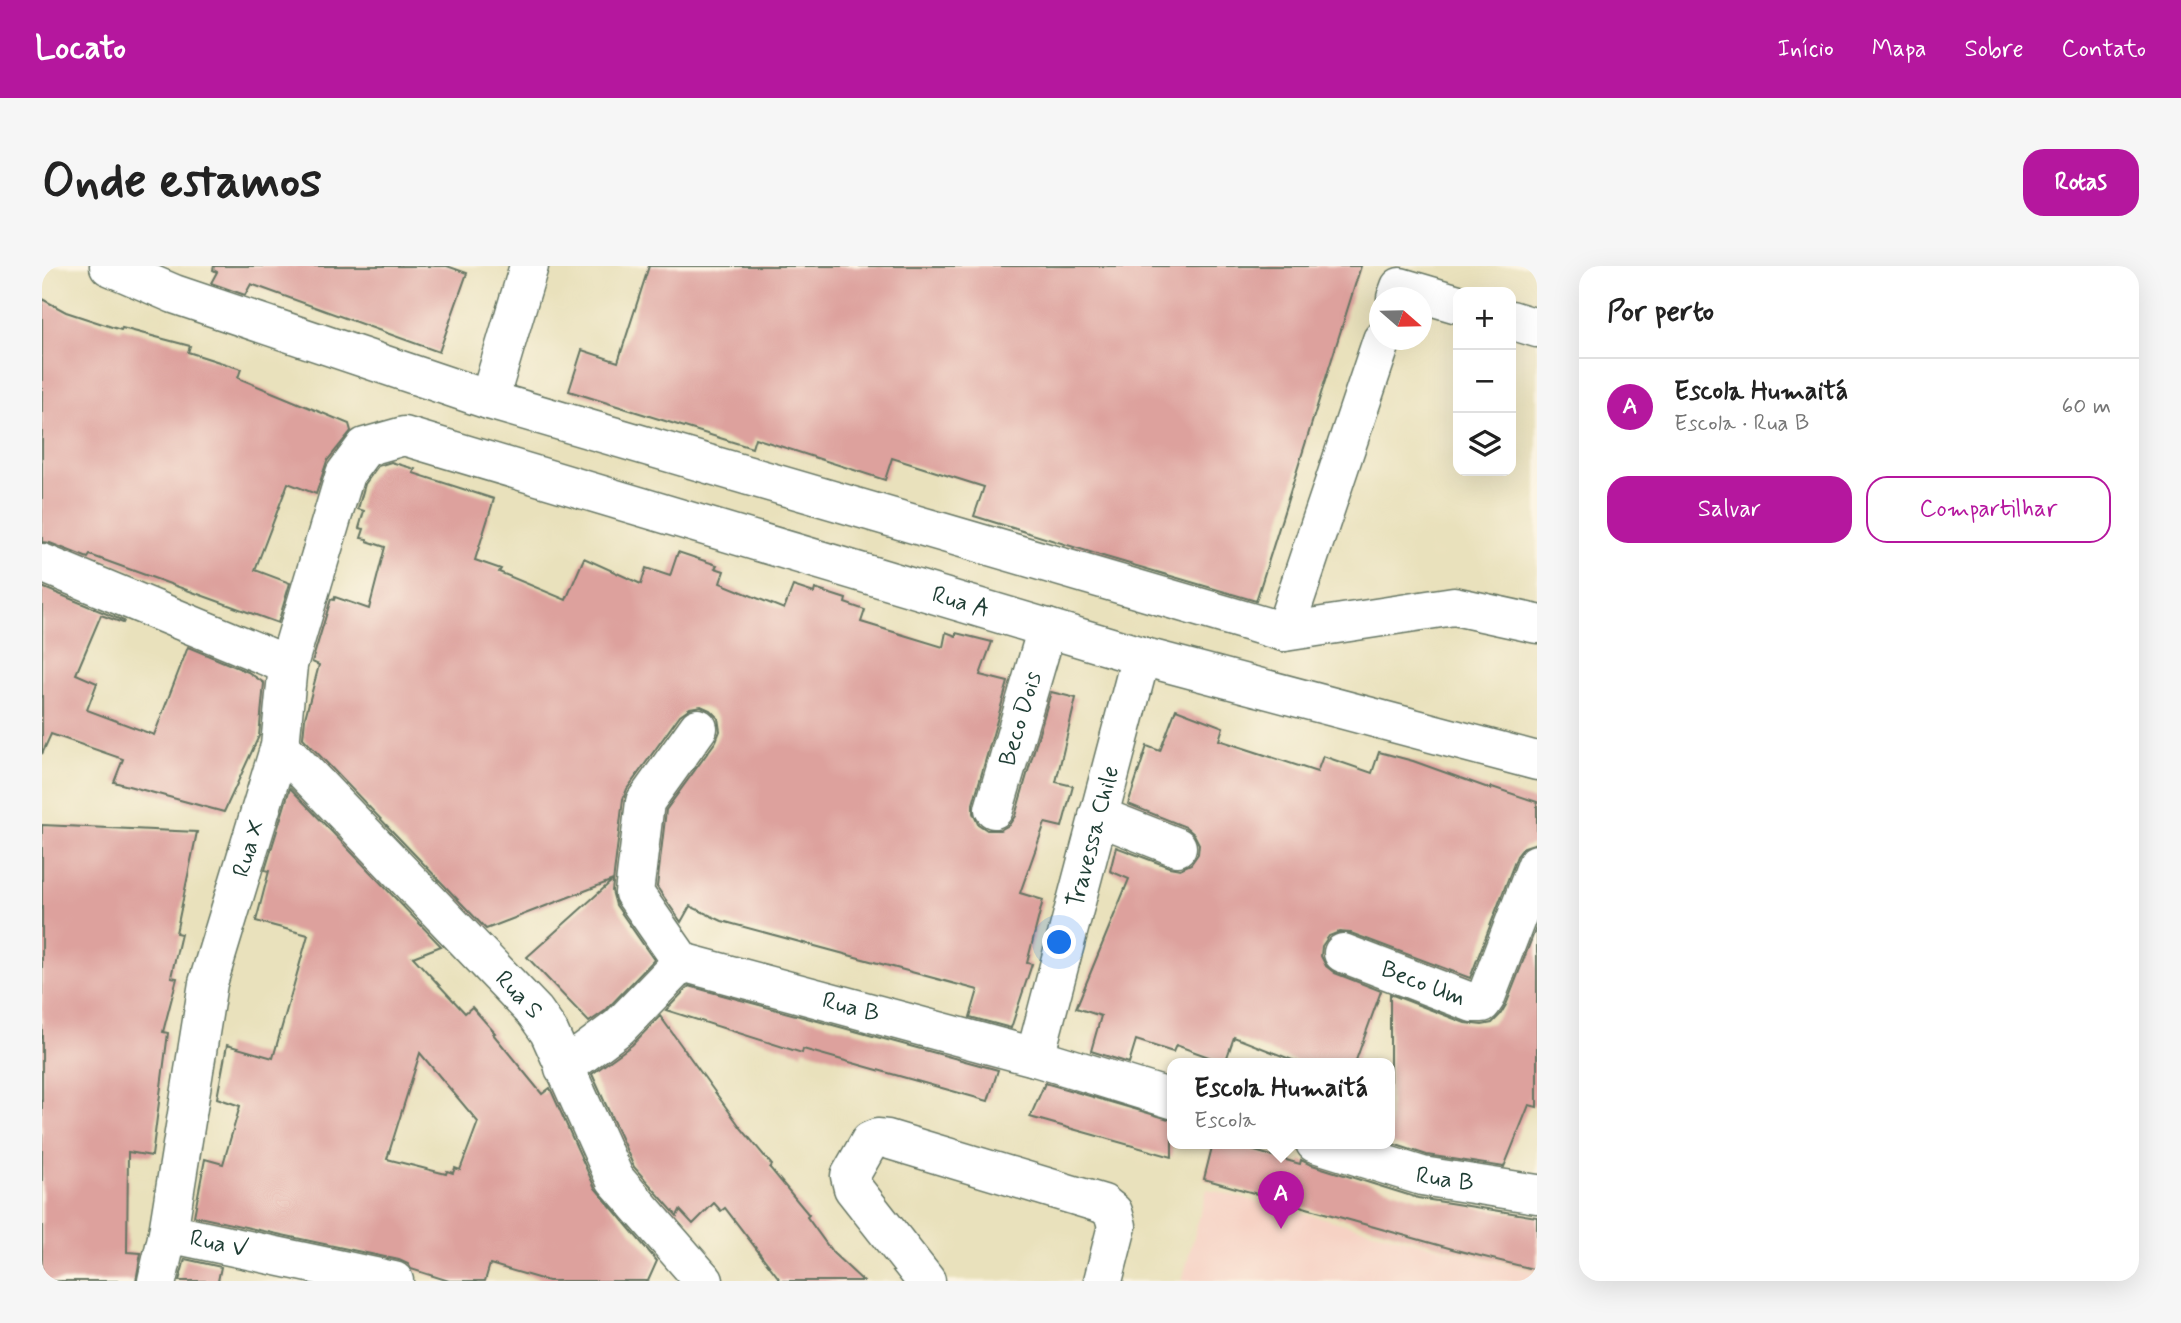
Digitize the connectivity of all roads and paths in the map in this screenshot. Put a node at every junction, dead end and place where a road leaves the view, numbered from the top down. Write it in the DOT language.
graph roads {
  1 [pos="109,266"];
  2 [pos="529,266"];
  3 [pos="1432,296"];
  4 [pos="1453,303"];
  5 [pos="1516,322"];
  6 [pos="1537,328"];
  7 [pos="1379,350"];
  8 [pos="489,400"];
  9 [pos="385,440"];
  10 [pos="42,563"];
  11 [pos="1537,624"];
  12 [pos="1047,628"];
  13 [pos="1284,632"];
  14 [pos="1140,656"];
  15 [pos="288,665"];
  16 [pos="698,728"];
  17 [pos="280,746"];
  18 [pos="1537,761"];
  19 [pos="995,809"];
  20 [pos="1098,816"];
  21 [pos="1177,847"];
  22 [pos="1537,864"];
  23 [pos="1343,953"];
  24 [pos="682,962"];
  25 [pos="1035,1057"];
  26 [pos="564,1068"];
  27 [pos="1167,1097"];
  28 [pos="1334,1149"];
  29 [pos="1537,1194"];
  30 [pos="168,1233"];
  31 [pos="157,1281"];
  32 [pos="394,1281"];
  33 [pos="703,1281"];
  34 [pos="926,1281"];
  35 [pos="1103,1281"];
  1 -- 8 [label="street"];
  2 -- 8 [label="street"];
  3 -- 4 [label="street"];
  5 -- 6 [label="street"];
  7 -- 13 [label="street"];
  8 -- 13 [label="street"];
  9 -- 12 [label="street, Rua A"];
  9 -- 15 [label="street, Rua X"];
  10 -- 15 [label="street"];
  11 -- 13 [label="street"];
  12 -- 14 [label="street, Rua A"];
  12 -- 19 [label="street, Beco Dois"];
  14 -- 18 [label="street, Rua A"];
  14 -- 20 [label="street, Travessa Chile"];
  15 -- 17 [label="street, Rua X"];
  16 -- 24 [label="street"];
  17 -- 26 [label="street, Rua S"];
  17 -- 30 [label="street, Rua X"];
  20 -- 21 [label="street"];
  20 -- 25 [label="street, Travessa Chile"];
  22 -- 23 [label="street, Beco Um"];
  24 -- 25 [label="street, Rua B"];
  24 -- 26 [label="street"];
  25 -- 27 [label="street, Rua B"];
  26 -- 33 [label="street, Rua S"];
  28 -- 29 [label="street, Rua B"];
  30 -- 31 [label="street, Rua X"];
  30 -- 32 [label="street, Rua V"];
  34 -- 35 [label="street"];
}
